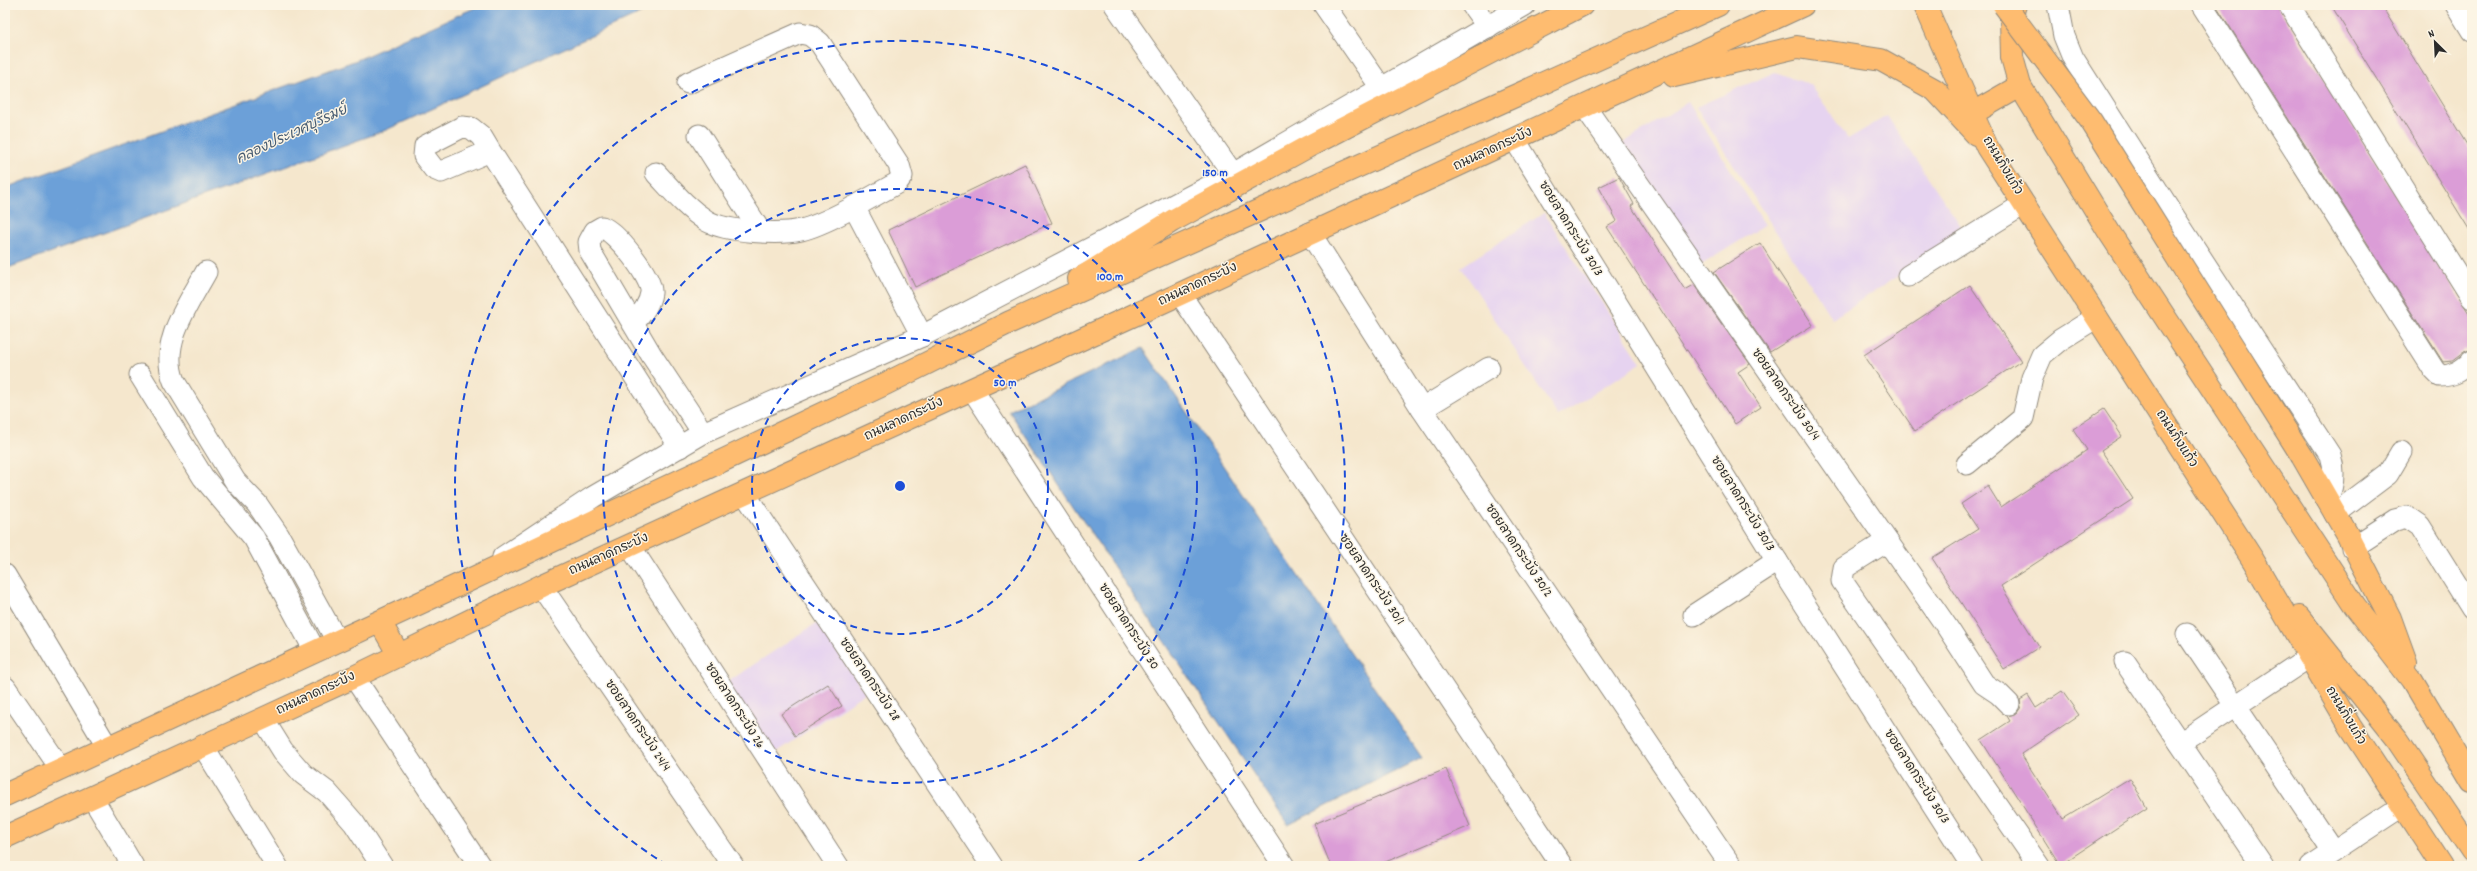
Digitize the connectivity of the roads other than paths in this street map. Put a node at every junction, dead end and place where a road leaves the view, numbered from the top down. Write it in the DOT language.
graph roads {
  1 [pos="1115,5"];
  2 [pos="1324,5"];
  3 [pos="1472,5"];
  4 [pos="1525,5"];
  5 [pos="1582,5"];
  6 [pos="1718,5"];
  7 [pos="1803,5"];
  8 [pos="1925,5"];
  9 [pos="2004,5"];
  10 [pos="2015,5"];
  11 [pos="2058,5"];
  12 [pos="2202,5"];
  13 [pos="2289,5"];
  14 [pos="2456,5"];
  15 [pos="1488,27"];
  16 [pos="2472,31"];
  17 [pos="688,83"];
  18 [pos="1629,86"];
  19 [pos="2020,86"];
  20 [pos="1382,90"];
  21 [pos="1585,107"];
  22 [pos="1973,113"];
  23 [pos="699,135"];
  24 [pos="1515,140"];
  25 [pos="1987,147"];
  26 [pos="490,151"];
  27 [pos="656,173"];
  28 [pos="1233,174"];
  29 [pos="2024,204"];
  30 [pos="854,207"];
  31 [pos="760,231"];
  32 [pos="1310,233"];
  33 [pos="206,272"];
  34 [pos="1908,276"];
  35 [pos="1180,294"];
  36 [pos="2472,298"];
  37 [pos="2097,317"];
  38 [pos="1008,322"];
  39 [pos="633,324"];
  40 [pos="922,336"];
  41 [pos="2472,361"];
  42 [pos="1488,368"];
  43 [pos="140,374"];
  44 [pos="972,388"];
  45 [pos="1422,409"];
  46 [pos="703,433"];
  47 [pos="680,447"];
  48 [pos="2401,452"];
  49 [pos="1967,464"];
  50 [pos="745,494"];
  51 [pos="2331,507"];
  52 [pos="1887,541"];
  53 [pos="630,546"];
  54 [pos="2352,548"];
  55 [pos="2253,560"];
  56 [pos="1778,561"];
  57 [pos="5,575"];
  58 [pos="463,584"];
  59 [pos="541,586"];
  60 [pos="2472,609"];
  61 [pos="1694,615"];
  62 [pos="380,622"];
  63 [pos="2187,634"];
  64 [pos="337,641"];
  65 [pos="315,651"];
  66 [pos="399,655"];
  67 [pos="2309,657"];
  68 [pos="2125,662"];
  69 [pos="354,677"];
  70 [pos="2412,680"];
  71 [pos="5,688"];
  72 [pos="2009,704"];
  73 [pos="2235,706"];
  74 [pos="263,719"];
  75 [pos="2180,743"];
  76 [pos="202,746"];
  77 [pos="108,748"];
  78 [pos="61,769"];
  79 [pos="2472,781"];
  80 [pos="5,795"];
  81 [pos="92,797"];
  82 [pos="2402,806"];
  83 [pos="5,837"];
  84 [pos="2333,851"];
  85 [pos="2472,851"];
  86 [pos="133,866"];
  87 [pos="277,866"];
  88 [pos="382,866"];
  89 [pos="480,866"];
  90 [pos="733,866"];
  91 [pos="838,866"];
  92 [pos="992,866"];
  93 [pos="1284,866"];
  94 [pos="1562,866"];
  95 [pos="1731,866"];
  96 [pos="1972,866"];
  97 [pos="2039,866"];
  98 [pos="2263,866"];
  99 [pos="2311,866"];
  100 [pos="2442,866"];
  1 -- 28 [label="street"];
  2 -- 20 [label="street"];
  3 -- 15 [label="street"];
  4 -- 15 [label="street"];
  5 -- 38 [label="main road"];
  6 -- 38 [label="main road"];
  7 -- 18 [label="main road, ถนนลาดกระบัง"];
  8 -- 22 [label="main road, ถนนกิ่งแก้ว"];
  9 -- 51 [label="main road, bridge"];
  10 -- 19 [label="main road"];
  11 -- 51 [label="street"];
  12 -- 41 [label="street"];
  13 -- 36 [label="street"];
  14 -- 16 [label="street"];
  15 -- 20 [label="street"];
  17 -- 30 [label="street"];
  18 -- 21 [label="main road, ถนนลาดกระบัง"];
  18 -- 25 [label="main road"];
  19 -- 22 [label="main road"];
  19 -- 70 [label="main road"];
  20 -- 28 [label="street"];
  21 -- 24 [label="main road, ถนนลาดกระบัง"];
  21 -- 52 [label="street, ซอยลาดกระบัง 30/4"];
  22 -- 25 [label="main road, ถนนกิ่งแก้ว"];
  23 -- 31 [label="street"];
  24 -- 32 [label="main road, ถนนลาดกระบัง"];
  24 -- 56 [label="street, ซอยลาดกระบัง 30/3"];
  25 -- 29 [label="main road, ถนนกิ่งแก้ว"];
  26 -- 47 [label="street"];
  27 -- 31 [label="street"];
  28 -- 40 [label="street"];
  29 -- 34 [label="street"];
  29 -- 37 [label="main road, ถนนกิ่งแก้ว"];
  30 -- 31 [label="street"];
  30 -- 40 [label="street"];
  32 -- 35 [label="main road, ถนนลาดกระบัง"];
  32 -- 45 [label="street, ซอยลาดกระบัง 30/2"];
  33 -- 64 [label="street"];
  35 -- 44 [label="main road, ถนนลาดกระบัง"];
  35 -- 94 [label="street, ซอยลาดกระบัง 30/1"];
  37 -- 49 [label="street"];
  37 -- 55 [label="main road, ถนนกิ่งแก้ว"];
  38 -- 58 [label="main road"];
  39 -- 46 [label="street"];
  40 -- 46 [label="street"];
  42 -- 45 [label="street"];
  43 -- 65 [label="street"];
  44 -- 50 [label="main road, ถนนลาดกระบัง"];
  44 -- 93 [label="street, ซอยลาดกระบัง 30"];
  45 -- 95 [label="street, ซอยลาดกระบัง 30/2"];
  46 -- 47 [label="street"];
  47 -- 58 [label="street"];
  48 -- 51 [label="street"];
  50 -- 53 [label="main road, ถนนลาดกระบัง"];
  50 -- 92 [label="street, ซอยลาดกระบัง 28"];
  51 -- 54 [label="main road"];
  52 -- 72 [label="street, ซอยลาดกระบัง 30/4"];
  52 -- 97 [label="street"];
  53 -- 59 [label="main road, ถนนลาดกระบัง"];
  53 -- 91 [label="street, ซอยลาดกระบัง 26"];
  54 -- 60 [label="street"];
  54 -- 70 [label="main road"];
  55 -- 67 [label="main road, ถนนกิ่งแก้ว"];
  55 -- 85 [label="main road"];
  56 -- 61 [label="street"];
  56 -- 96 [label="street, ซอยลาดกระบัง 30/3"];
  57 -- 77 [label="street"];
  58 -- 62 [label="main road"];
  59 -- 66 [label="main road, ถนนลาดกระบัง"];
  59 -- 90 [label="street, ซอยลาดกระบัง 24/4"];
  62 -- 64 [label="main road"];
  62 -- 66 [label="main road"];
  63 -- 73 [label="street"];
  64 -- 65 [label="main road"];
  65 -- 77 [label="main road"];
  66 -- 69 [label="main road, ถนนลาดกระบัง"];
  67 -- 73 [label="street"];
  67 -- 82 [label="main road, ถนนกิ่งแก้ว"];
  68 -- 75 [label="street"];
  69 -- 74 [label="main road, ถนนลาดกระบัง"];
  69 -- 89 [label="street"];
  70 -- 79 [label="main road"];
  71 -- 78 [label="street"];
  73 -- 75 [label="street"];
  73 -- 84 [label="street"];
  74 -- 76 [label="main road, ถนนลาดกระบัง"];
  74 -- 88 [label="street"];
  75 -- 98 [label="street"];
  76 -- 81 [label="main road, ถนนลาดกระบัง"];
  76 -- 87 [label="street"];
  77 -- 78 [label="main road"];
  78 -- 80 [label="main road"];
  81 -- 83 [label="main road, ถนนลาดกระบัง"];
  81 -- 86 [label="street"];
  82 -- 84 [label="street"];
  82 -- 100 [label="main road, ถนนกิ่งแก้ว"];
  84 -- 99 [label="street"];
}
